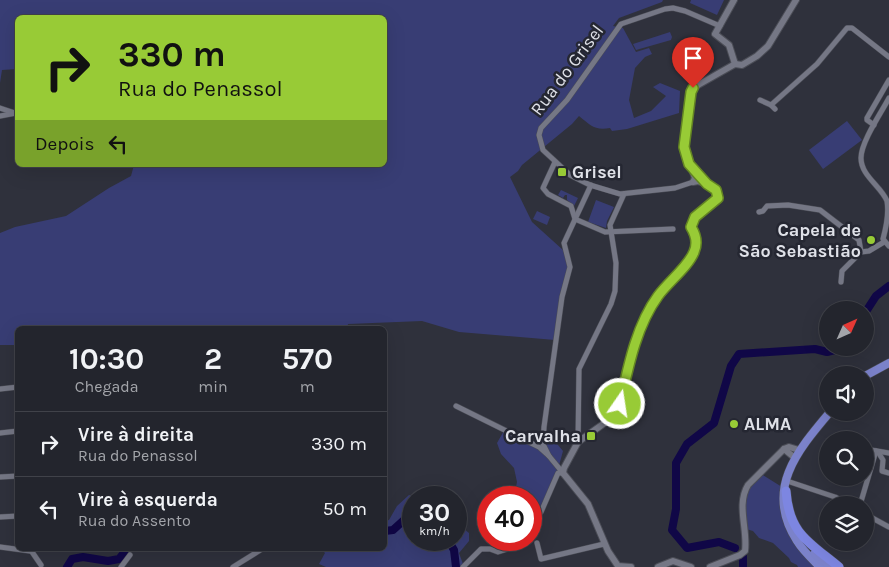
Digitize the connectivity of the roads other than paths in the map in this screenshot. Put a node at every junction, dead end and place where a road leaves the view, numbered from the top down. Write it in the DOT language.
graph roads {
  1 [pos="734,0"];
  2 [pos="796,0"];
  3 [pos="720,26"];
  4 [pos="889,48"];
  5 [pos="884,53"];
  6 [pos="889,57"];
  7 [pos="735,64"];
  8 [pos="889,80"];
  9 [pos="889,98"];
  10 [pos="760,100"];
  11 [pos="770,105"];
  12 [pos="0,108"];
  13 [pos="775,109"];
  14 [pos="15,112"];
  15 [pos="15,113"];
  16 [pos="0,116"];
  17 [pos="874,125"];
  18 [pos="555,162"];
  19 [pos="689,164"];
  20 [pos="693,182"];
  21 [pos="707,184"];
  22 [pos="591,185"];
  23 [pos="624,194"];
  24 [pos="758,212"];
  25 [pos="575,219"];
  26 [pos="673,229"];
  27 [pos="610,230"];
  28 [pos="884,240"];
  29 [pos="889,246"];
  30 [pos="861,252"];
  31 [pos="841,282"];
  32 [pos="889,364"];
  33 [pos="874,372"];
  34 [pos="15,387"];
  35 [pos="0,389"];
  36 [pos="456,406"];
  37 [pos="823,421"];
  38 [pos="0,432"];
  39 [pos="15,432"];
  40 [pos="578,442"];
  41 [pos="784,449"];
  42 [pos="799,450"];
  43 [pos="874,450"];
  44 [pos="877,451"];
  45 [pos="889,453"];
  46 [pos="549,456"];
  47 [pos="794,458"];
  48 [pos="563,473"];
  49 [pos="889,473"];
  50 [pos="15,476"];
  51 [pos="0,477"];
  52 [pos="787,481"];
  53 [pos="786,491"];
  54 [pos="832,496"];
  55 [pos="863,496"];
  56 [pos="542,510"];
  57 [pos="15,516"];
  58 [pos="0,517"];
  59 [pos="874,519"];
  60 [pos="889,527"];
  61 [pos="604,544"];
  62 [pos="0,547"];
  63 [pos="15,548"];
  64 [pos="31,551"];
  65 [pos="259,551"];
  66 [pos="479,551"];
  67 [pos="539,551"];
  68 [pos="130,556"];
  69 [pos="41,565"];
  70 [pos="618,566"];
  71 [pos="121,567"];
  72 [pos="233,567"];
  73 [pos="463,567"];
  74 [pos="631,567"];
  75 [pos="658,567"];
  76 [pos="691,567"];
  77 [pos="710,567"];
  78 [pos="820,567"];
  79 [pos="828,567"];
  80 [pos="839,567"];
  1 -- 3 [label="street"];
  2 -- 7 [label="street"];
  3 -- 7 [label="street"];
  3 -- 18 [label="street, Rua do Grisel"];
  4 -- 5 [label="street"];
  5 -- 6 [label="street"];
  5 -- 11 [label="street"];
  7 -- 19 [label="street"];
  8 -- 17 [label="street"];
  9 -- 17 [label="street"];
  10 -- 11 [label="street"];
  11 -- 13 [label="street"];
  12 -- 14 [label="street"];
  15 -- 16 [label="street"];
  17 -- 28 [label="street"];
  18 -- 22 [label="street, Rua do Grisel"];
  18 -- 25 [label="street"];
  19 -- 20 [label="street"];
  19 -- 21 [label="street"];
  20 -- 21 [label="street, Rua do Grisel"];
  20 -- 23 [label="street, Rua do Grisel"];
  21 -- 40 [label="street"];
  22 -- 23 [label="street, Rua do Grisel"];
  22 -- 25 [label="street"];
  23 -- 27 [label="street"];
  24 -- 30 [label="street"];
  25 -- 27 [label="street"];
  25 -- 46 [label="street"];
  26 -- 27 [label="street"];
  27 -- 40 [label="street"];
  28 -- 29 [label="street"];
  28 -- 30 [label="street"];
  30 -- 31 [label="street"];
  32 -- 33 [label="main road"];
  34 -- 35 [label="street"];
  36 -- 46 [label="street"];
  37 -- 42 [label="main road"];
  38 -- 39 [label="street"];
  40 -- 48 [label="street"];
  41 -- 42 [label="street"];
  41 -- 47 [label="street"];
  41 -- 77 [label="street"];
  42 -- 47 [label="main road"];
  43 -- 44 [label="street"];
  44 -- 45 [label="street"];
  44 -- 49 [label="street"];
  44 -- 55 [label="street"];
  46 -- 48 [label="street"];
  47 -- 52 [label="main road"];
  48 -- 56 [label="street"];
  48 -- 61 [label="street"];
  50 -- 51 [label="street"];
  52 -- 53 [label="main road"];
  52 -- 54 [label="street"];
  52 -- 78 [label="main road"];
  53 -- 79 [label="main road"];
  53 -- 80 [label="highway"];
  57 -- 58 [label="street"];
  59 -- 60 [label="street"];
  61 -- 67 [label="street"];
  61 -- 70 [label="street"];
  62 -- 63 [label="street"];
  64 -- 69 [label="street"];
  65 -- 72 [label="street"];
  66 -- 73 [label="street"];
  68 -- 71 [label="street"];
  70 -- 74 [label="street"];
  75 -- 76 [label="street"];
}
